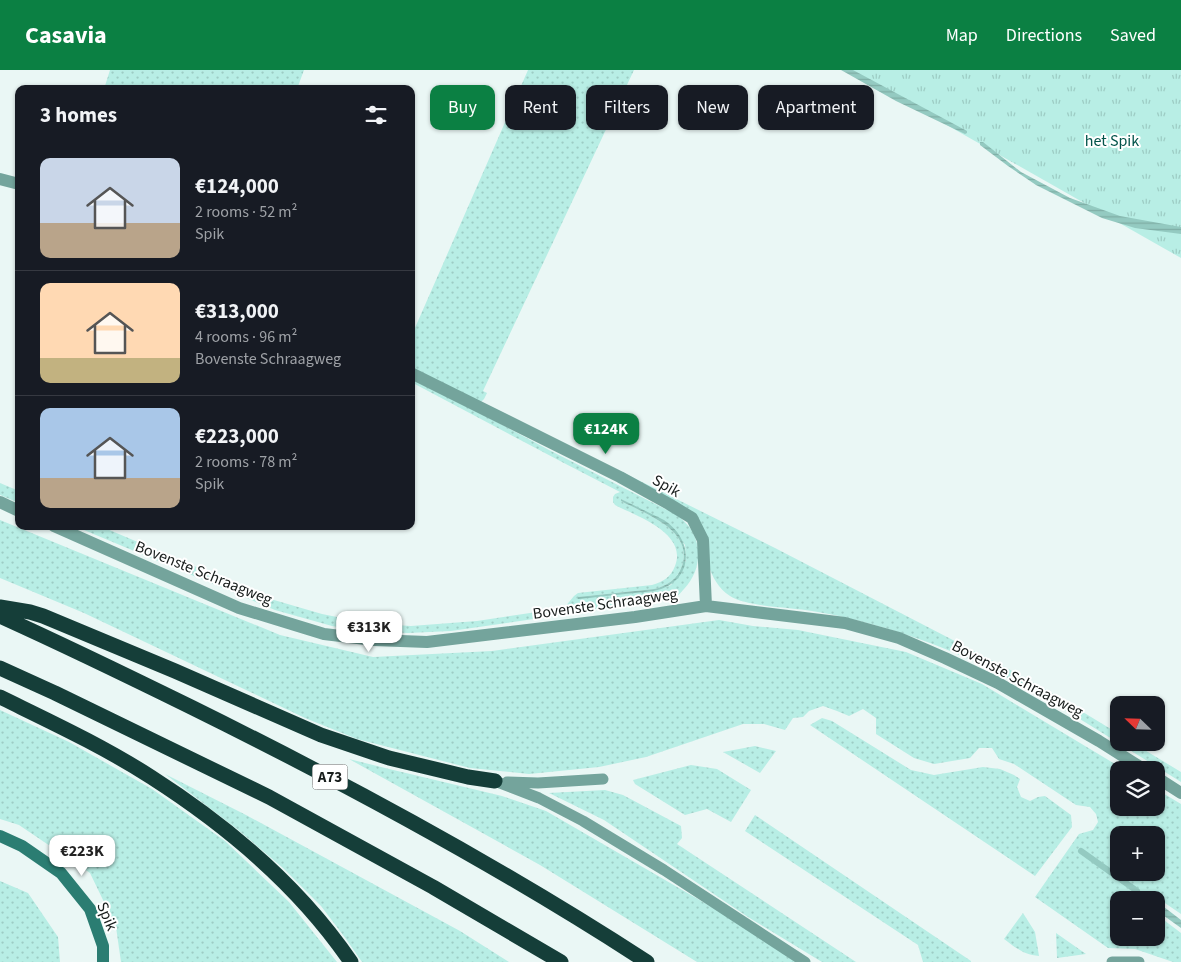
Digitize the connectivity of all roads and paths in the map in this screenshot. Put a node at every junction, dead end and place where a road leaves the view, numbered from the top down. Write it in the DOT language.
graph roads {
  1 [pos="0,179"];
  2 [pos="15,183"];
  3 [pos="415,375"];
  4 [pos="0,502"];
  5 [pos="15,509"];
  6 [pos="63,530"];
  7 [pos="706,606"];
  8 [pos="0,608"];
  9 [pos="0,616"];
  10 [pos="0,668"];
  11 [pos="0,696"];
  12 [pos="1131,761"];
  13 [pos="603,779"];
  14 [pos="495,781"];
  15 [pos="1165,783"];
  16 [pos="1181,793"];
  17 [pos="0,836"];
  18 [pos="103,962"];
  19 [pos="350,962"];
  20 [pos="561,962"];
  21 [pos="647,962"];
  22 [pos="805,962"];
  23 [pos="1112,962"];
  24 [pos="1139,962"];
  1 -- 2 [label="street"];
  3 -- 7 [label="street, Spik"];
  4 -- 5 [label="street"];
  6 -- 7 [label="street, Bovenste Schraagweg"];
  7 -- 12 [label="street, Bovenste Schraagweg"];
  8 -- 14 [label="highway, A73"];
  9 -- 21 [label="highway, A73"];
  10 -- 20 [label="highway"];
  11 -- 19 [label="highway"];
  13 -- 14 [label="lane, A73"];
  14 -- 22 [label="lane, A73"];
  15 -- 16 [label="street"];
  17 -- 18 [label="street, Spik"];
  23 -- 24 [label="lane"];
}
